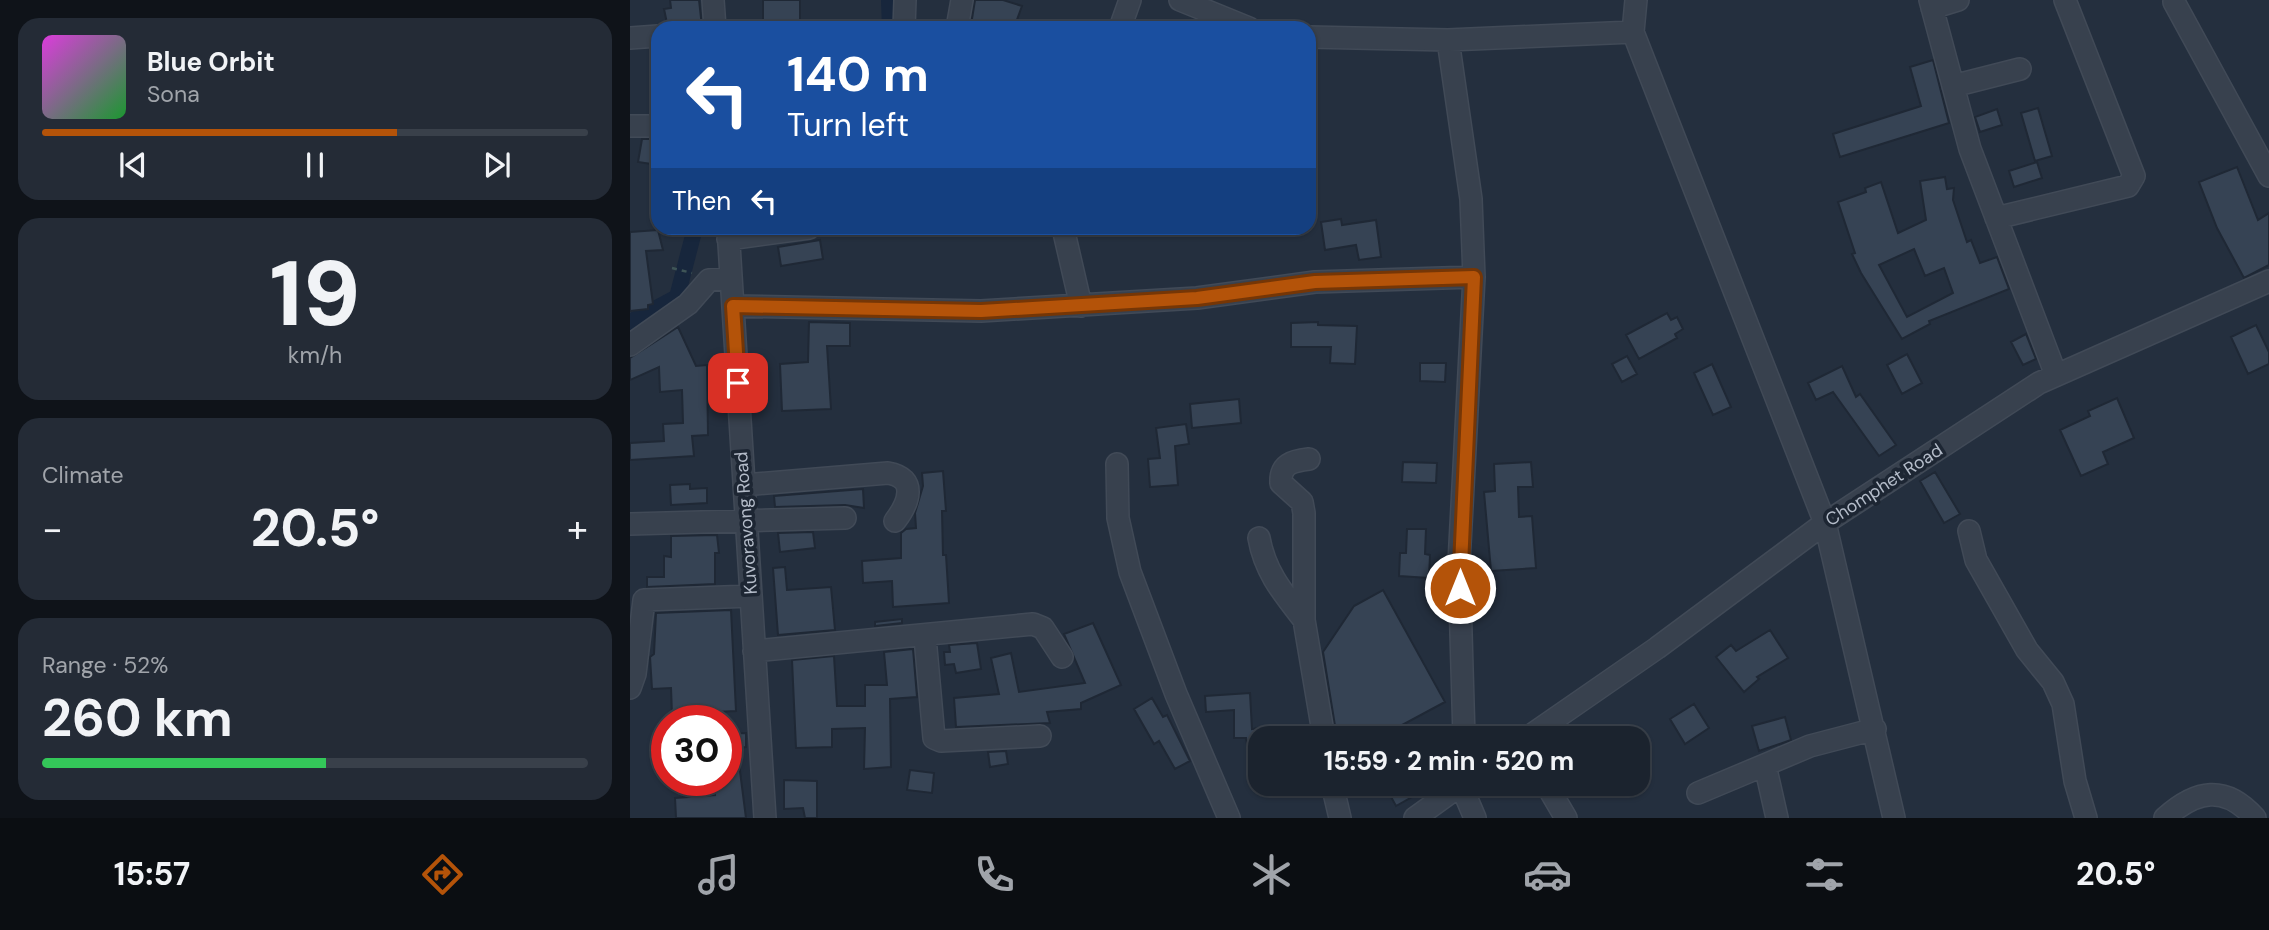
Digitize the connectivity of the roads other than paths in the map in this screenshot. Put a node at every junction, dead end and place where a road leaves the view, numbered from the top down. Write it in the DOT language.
graph roads {
  1 [pos="713,0"];
  2 [pos="905,0"];
  3 [pos="962,0"];
  4 [pos="1130,0"];
  5 [pos="1180,0"];
  6 [pos="1636,0"];
  7 [pos="1958,0"];
  8 [pos="2064,0"];
  9 [pos="2174,2"];
  10 [pos="1931,4"];
  11 [pos="714,21"];
  12 [pos="904,21"];
  13 [pos="957,21"];
  14 [pos="1122,21"];
  15 [pos="1232,21"];
  16 [pos="1633,32"];
  17 [pos="651,36"];
  18 [pos="1316,37"];
  19 [pos="630,38"];
  20 [pos="1448,40"];
  21 [pos="2020,69"];
  22 [pos="1953,86"];
  23 [pos="630,126"];
  24 [pos="651,126"];
  25 [pos="2269,176"];
  26 [pos="1996,218"];
  27 [pos="728,235"];
  28 [pos="1065,235"];
  29 [pos="1474,277"];
  30 [pos="731,278"];
  31 [pos="2269,281"];
  32 [pos="733,306"];
  33 [pos="1081,306"];
  34 [pos="630,345"];
  35 [pos="2056,375"];
  36 [pos="1309,460"];
  37 [pos="1117,464"];
  38 [pos="744,485"];
  39 [pos="845,518"];
  40 [pos="746,521"];
  41 [pos="895,521"];
  42 [pos="1825,523"];
  43 [pos="630,524"];
  44 [pos="1969,531"];
  45 [pos="1259,538"];
  46 [pos="751,596"];
  47 [pos="637,597"];
  48 [pos="1304,620"];
  49 [pos="925,637"];
  50 [pos="754,651"];
  51 [pos="1062,657"];
  52 [pos="630,688"];
  53 [pos="1322,726"];
  54 [pos="1464,726"];
  55 [pos="1544,726"];
  56 [pos="1875,729"];
  57 [pos="1040,736"];
  58 [pos="1765,765"];
  59 [pos="1698,793"];
  60 [pos="1335,796"];
  61 [pos="1445,796"];
  62 [pos="1466,796"];
  63 [pos="1553,796"];
  64 [pos="765,818"];
  65 [pos="1229,818"];
  66 [pos="1340,818"];
  67 [pos="1415,818"];
  68 [pos="1475,818"];
  69 [pos="1566,818"];
  70 [pos="1777,818"];
  71 [pos="1894,818"];
  72 [pos="2086,818"];
  73 [pos="2165,818"];
  74 [pos="2255,818"];
  1 -- 11 [label="street"];
  2 -- 12 [label="street"];
  3 -- 13 [label="street"];
  4 -- 14 [label="street"];
  5 -- 15 [label="street"];
  6 -- 16 [label="street"];
  7 -- 10 [label="street"];
  8 -- 26 [label="street"];
  9 -- 25 [label="street"];
  10 -- 22 [label="street"];
  16 -- 20 [label="street"];
  16 -- 42 [label="street"];
  17 -- 19 [label="street"];
  18 -- 20 [label="street"];
  20 -- 29 [label="street"];
  21 -- 22 [label="street"];
  22 -- 26 [label="street"];
  23 -- 24 [label="street"];
  26 -- 35 [label="street"];
  27 -- 30 [label="street, Kuvoravong Road"];
  28 -- 33 [label="street"];
  29 -- 33 [label="street"];
  29 -- 54 [label="street"];
  30 -- 32 [label="street, Kuvoravong Road"];
  30 -- 34 [label="street"];
  31 -- 35 [label="street, Chomphet Road"];
  32 -- 33 [label="street"];
  32 -- 38 [label="street, Kuvoravong Road"];
  35 -- 42 [label="street, Chomphet Road"];
  36 -- 48 [label="street"];
  37 -- 65 [label="street"];
  38 -- 40 [label="street, Kuvoravong Road"];
  38 -- 41 [label="street"];
  39 -- 40 [label="street"];
  40 -- 43 [label="street"];
  40 -- 46 [label="street, Kuvoravong Road"];
  42 -- 55 [label="street, Chomphet Road"];
  42 -- 56 [label="street"];
  44 -- 72 [label="street"];
  45 -- 48 [label="street"];
  46 -- 47 [label="street"];
  46 -- 50 [label="street, Kuvoravong Road"];
  47 -- 52 [label="street"];
  48 -- 53 [label="street"];
  49 -- 50 [label="street"];
  49 -- 51 [label="street"];
  49 -- 57 [label="street"];
  50 -- 64 [label="street, Kuvoravong Road"];
  56 -- 58 [label="street"];
  56 -- 71 [label="street"];
  58 -- 59 [label="street"];
  58 -- 70 [label="street"];
  60 -- 66 [label="street"];
  61 -- 67 [label="street"];
  62 -- 68 [label="street"];
  63 -- 69 [label="street"];
  73 -- 74 [label="street"];
}
